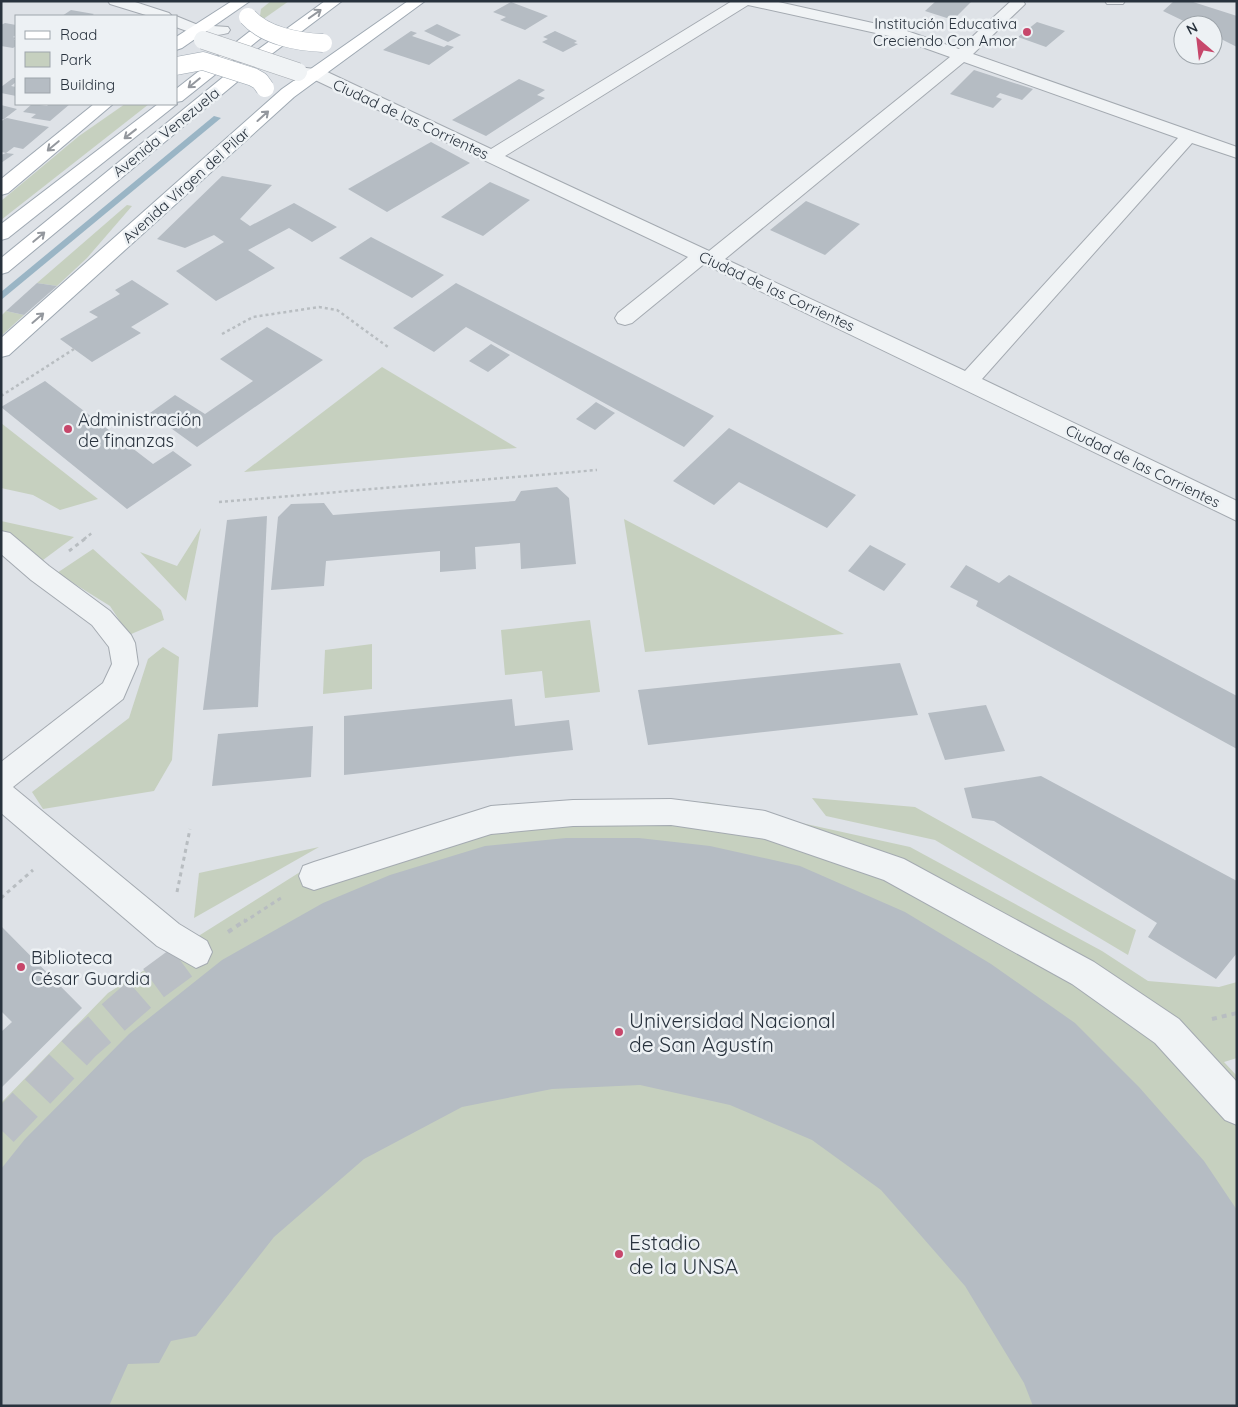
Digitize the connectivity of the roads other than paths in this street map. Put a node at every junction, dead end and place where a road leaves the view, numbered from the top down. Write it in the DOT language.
graph roads {
  1 [pos="115,1"];
  2 [pos="335,1"];
  3 [pos="390,1"];
  4 [pos="418,1"];
  5 [pos="743,1"];
  6 [pos="752,1"];
  7 [pos="1112,1"];
  8 [pos="1118,1"];
  9 [pos="1017,4"];
  10 [pos="250,8"];
  11 [pos="161,15"];
  12 [pos="278,18"];
  13 [pos="178,22"];
  14 [pos="378,29"];
  15 [pos="200,35"];
  16 [pos="178,44"];
  17 [pos="961,56"];
  18 [pos="178,66"];
  19 [pos="308,69"];
  20 [pos="178,95"];
  21 [pos="103,105"];
  22 [pos="109,105"];
  23 [pos="167,105"];
  24 [pos="74,128"];
  25 [pos="1189,136"];
  26 [pos="1237,153"];
  27 [pos="492,156"];
  28 [pos="1,189"];
  29 [pos="1,234"];
  30 [pos="106,256"];
  31 [pos="706,258"];
  32 [pos="1,268"];
  33 [pos="625,318"];
  34 [pos="1,350"];
  35 [pos="968,382"];
  36 [pos="1237,512"];
  37 [pos="1,540"];
  38 [pos="1,779"];
  39 [pos="1,796"];
  40 [pos="314,876"];
  41 [pos="196,952"];
  42 [pos="1237,1108"];
  1 -- 11 [label="street"];
  32 -- 2 [label="main road, Avenida Venezuela, one-way"];
  3 -- 14 [label="main road"];
  4 -- 14 [label="main road, Avenida Vírgen del Pilar"];
  5 -- 27 [label="street"];
  6 -- 17 [label="street"];
  7 -- 8 [label="street"];
  9 -- 17 [label="street"];
  10 -- 14 [label="main road, bridge"];
  10 -- 15 [label="main road"];
  12 -- 20 [label="main road, Avenida Venezuela, one-way"];
  13 -- 15 [label="street"];
  14 -- 19 [label="main road, Avenida Vírgen del Pilar"];
  15 -- 16 [label="main road"];
  15 -- 19 [label="street, Ciudad de las Corrientes, bridge"];
  15 -- 19 [label="street, Ciudad de las Corrientes"];
  17 -- 25 [label="street"];
  17 -- 31 [label="street"];
  18 -- 30 [label="main road, bridge"];
  19 -- 27 [label="street, Ciudad de las Corrientes"];
  30 -- 19 [label="main road, Avenida Vírgen del Pilar, one-way"];
  21 -- 24 [label="main road"];
  22 -- 24 [label="main road"];
  23 -- 29 [label="main road, Avenida Venezuela, one-way"];
  24 -- 28 [label="main road, one-way"];
  25 -- 26 [label="street"];
  25 -- 35 [label="street"];
  27 -- 31 [label="street, Ciudad de las Corrientes"];
  34 -- 30 [label="main road, Avenida Vírgen del Pilar, one-way"];
  31 -- 33 [label="street"];
  31 -- 35 [label="street, Ciudad de las Corrientes"];
  35 -- 36 [label="street, Ciudad de las Corrientes"];
  37 -- 38 [label="street"];
  39 -- 41 [label="street"];
  40 -- 42 [label="street"];
}
